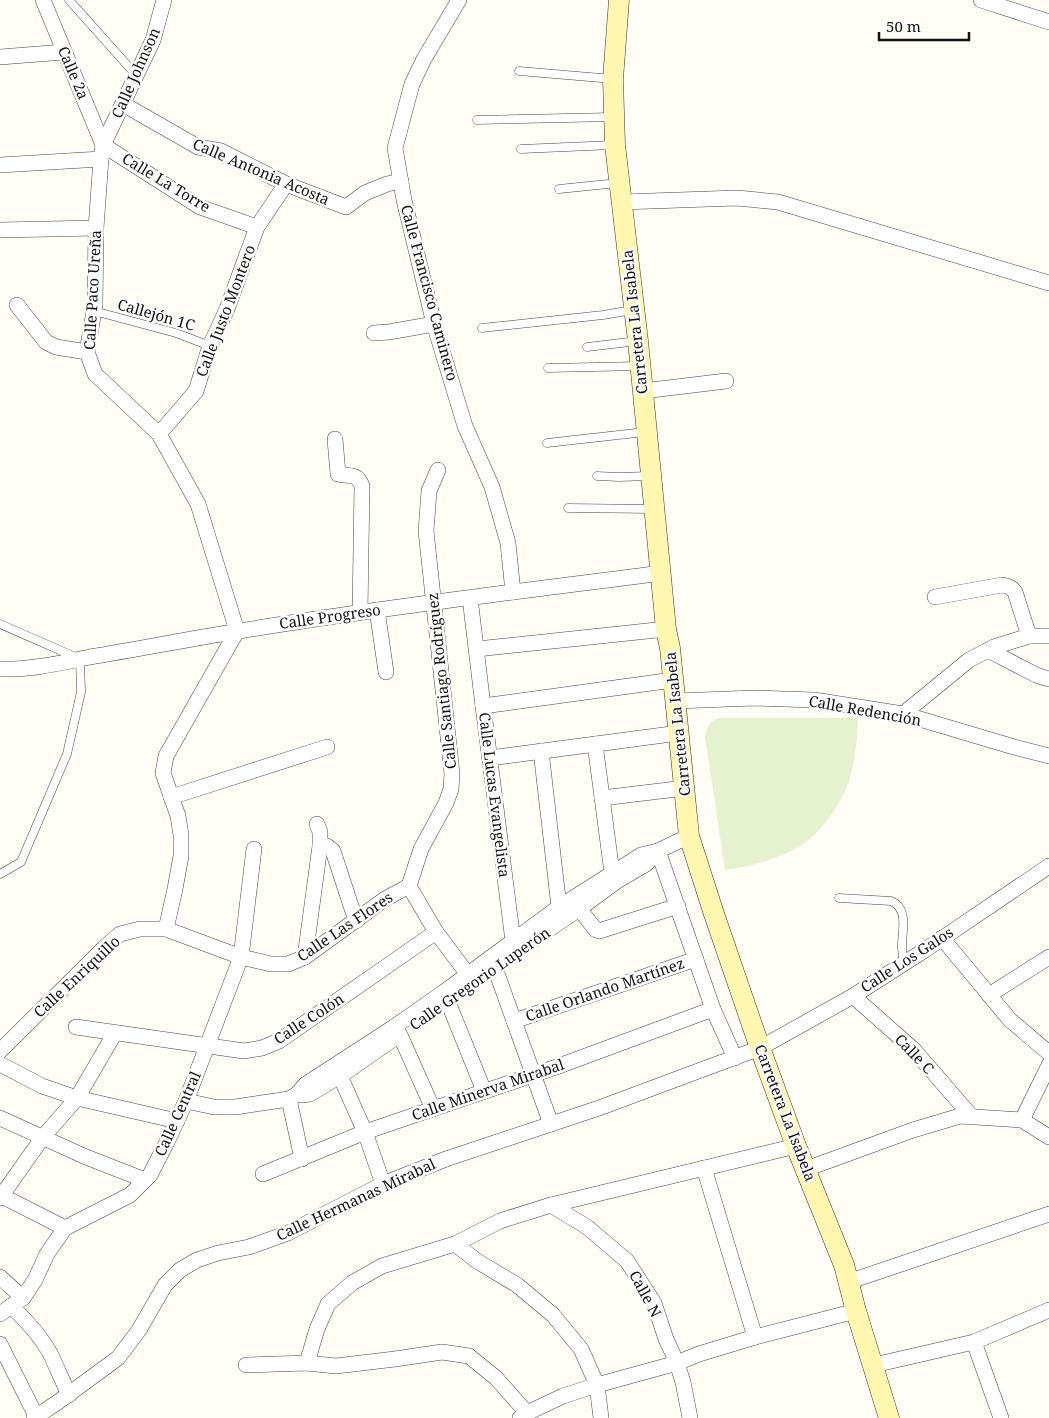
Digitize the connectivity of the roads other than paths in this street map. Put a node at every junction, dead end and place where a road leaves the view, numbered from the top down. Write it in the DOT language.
graph roads {
  1 [pos="43,0"];
  2 [pos="69,0"];
  3 [pos="164,0"];
  4 [pos="459,0"];
  5 [pos="619,0"];
  6 [pos="981,0"];
  7 [pos="1049,22"];
  8 [pos="64,52"];
  9 [pos="0,57"];
  10 [pos="519,70"];
  11 [pos="136,76"];
  12 [pos="613,79"];
  13 [pos="123,104"];
  14 [pos="614,117"];
  15 [pos="477,120"];
  16 [pos="616,145"];
  17 [pos="521,149"];
  18 [pos="102,152"];
  19 [pos="0,165"];
  20 [pos="400,181"];
  21 [pos="620,182"];
  22 [pos="286,184"];
  23 [pos="559,189"];
  24 [pos="622,202"];
  25 [pos="258,227"];
  26 [pos="96,228"];
  27 [pos="0,230"];
  28 [pos="1049,283"];
  29 [pos="17,305"];
  30 [pos="634,310"];
  31 [pos="94,311"];
  32 [pos="434,324"];
  33 [pos="482,328"];
  34 [pos="374,333"];
  35 [pos="638,341"];
  36 [pos="210,346"];
  37 [pos="588,346"];
  38 [pos="87,352"];
  39 [pos="640,366"];
  40 [pos="548,368"];
  41 [pos="726,381"];
  42 [pos="643,391"];
  43 [pos="647,431"];
  44 [pos="159,434"];
  45 [pos="335,439"];
  46 [pos="547,443"];
  47 [pos="438,470"];
  48 [pos="597,476"];
  49 [pos="652,476"];
  50 [pos="568,508"];
  51 [pos="656,509"];
  52 [pos="662,573"];
  53 [pos="514,592"];
  54 [pos="935,597"];
  55 [pos="470,598"];
  56 [pos="434,602"];
  57 [pos="377,610"];
  58 [pos="360,612"];
  59 [pos="0,624"];
  60 [pos="666,629"];
  61 [pos="237,631"];
  62 [pos="1029,636"];
  63 [pos="1049,636"];
  64 [pos="477,649"];
  65 [pos="988,650"];
  66 [pos="80,659"];
  67 [pos="0,670"];
  68 [pos="386,672"];
  69 [pos="1049,679"];
  70 [pos="673,680"];
  71 [pos="676,702"];
  72 [pos="483,706"];
  73 [pos="903,714"];
  74 [pos="679,733"];
  75 [pos="594,744"];
  76 [pos="327,747"];
  77 [pos="541,751"];
  78 [pos="1049,756"];
  79 [pos="490,758"];
  80 [pos="685,788"];
  81 [pos="171,797"];
  82 [pos="602,798"];
  83 [pos="317,824"];
  84 [pos="689,836"];
  85 [pos="320,846"];
  86 [pos="254,850"];
  87 [pos="658,851"];
  88 [pos="1049,866"];
  89 [pos="612,873"];
  90 [pos="0,874"];
  91 [pos="409,886"];
  92 [pos="839,898"];
  93 [pos="559,906"];
  94 [pos="678,906"];
  95 [pos="579,909"];
  96 [pos="356,921"];
  97 [pos="166,929"];
  98 [pos="436,932"];
  99 [pos="942,938"];
  100 [pos="513,941"];
  101 [pos="241,957"];
  102 [pos="305,957"];
  103 [pos="1049,957"];
  104 [pos="696,959"];
  105 [pos="904,963"];
  106 [pos="495,968"];
  107 [pos="470,978"];
  108 [pos="989,995"];
  109 [pos="446,996"];
  110 [pos="853,996"];
  111 [pos="714,1009"];
  112 [pos="514,1021"];
  113 [pos="76,1027"];
  114 [pos="397,1031"];
  115 [pos="115,1033"];
  116 [pos="207,1046"];
  117 [pos="1046,1047"];
  118 [pos="760,1048"];
  119 [pos="0,1051"];
  120 [pos="735,1058"];
  121 [pos="0,1064"];
  122 [pos="1049,1065"];
  123 [pos="533,1075"];
  124 [pos="340,1076"];
  125 [pos="484,1091"];
  126 [pos="292,1097"];
  127 [pos="77,1098"];
  128 [pos="186,1101"];
  129 [pos="433,1109"];
  130 [pos="971,1116"];
  131 [pos="0,1118"];
  132 [pos="1022,1120"];
  133 [pos="177,1121"];
  134 [pos="551,1124"];
  135 [pos="365,1132"];
  136 [pos="43,1137"];
  137 [pos="1049,1137"];
  138 [pos="796,1146"];
  139 [pos="302,1159"];
  140 [pos="704,1168"];
  141 [pos="806,1169"];
  142 [pos="263,1174"];
  143 [pos="145,1180"];
  144 [pos="383,1184"];
  145 [pos="1,1196"];
  146 [pos="551,1205"];
  147 [pos="1049,1214"];
  148 [pos="65,1228"];
  149 [pos="456,1244"];
  150 [pos="0,1277"];
  151 [pos="848,1282"];
  152 [pos="11,1306"];
  153 [pos="1049,1310"];
  154 [pos="856,1311"];
  155 [pos="755,1337"];
  156 [pos="974,1342"];
  157 [pos="0,1344"];
  158 [pos="306,1363"];
  159 [pos="677,1363"];
  160 [pos="874,1365"];
  161 [pos="246,1366"];
  162 [pos="597,1385"];
  163 [pos="68,1395"];
  164 [pos="524,1415"];
  165 [pos="35,1417"];
  166 [pos="602,1418"];
  167 [pos="690,1418"];
  168 [pos="889,1418"];
  169 [pos="1001,1418"];
  1 -- 8 [label="street, Calle 2a"];
  2 -- 11 [label="lane"];
  3 -- 11 [label="street, Calle Johnson"];
  4 -- 20 [label="street, Calle Francisco Caminero"];
  5 -- 12 [label="main road, Carretera La Isabela"];
  6 -- 7 [label="street"];
  8 -- 9 [label="street"];
  8 -- 18 [label="street, Calle 2a"];
  10 -- 12 [label="lane"];
  11 -- 13 [label="street, Calle Johnson"];
  12 -- 14 [label="main road, Carretera La Isabela"];
  13 -- 18 [label="street, Calle Johnson"];
  13 -- 22 [label="street, Calle Antonia Acosta"];
  14 -- 15 [label="lane"];
  14 -- 16 [label="main road, Carretera La Isabela"];
  16 -- 17 [label="lane"];
  16 -- 21 [label="main road, Carretera La Isabela"];
  18 -- 19 [label="street"];
  18 -- 25 [label="street, Calle La Torre"];
  18 -- 26 [label="street, Calle Paco Ureña"];
  20 -- 22 [label="street, Calle Antonia Acosta"];
  20 -- 32 [label="street, Calle Francisco Caminero"];
  21 -- 23 [label="lane"];
  21 -- 24 [label="main road, Carretera La Isabela"];
  22 -- 25 [label="street, Calle Justo Montero"];
  24 -- 28 [label="street"];
  24 -- 30 [label="main road, Carretera La Isabela"];
  25 -- 36 [label="street, Calle Justo Montero"];
  26 -- 27 [label="street"];
  26 -- 31 [label="street, Calle Paco Ureña"];
  29 -- 38 [label="street"];
  30 -- 33 [label="lane"];
  30 -- 35 [label="main road, Carretera La Isabela"];
  31 -- 36 [label="lane, Callejón 1C"];
  31 -- 38 [label="street, Calle Paco Ureña"];
  32 -- 34 [label="street"];
  32 -- 53 [label="street, Calle Francisco Caminero"];
  35 -- 37 [label="lane"];
  35 -- 39 [label="main road, Carretera La Isabela"];
  36 -- 44 [label="street, Calle Justo Montero"];
  38 -- 44 [label="street, Calle Paco Ureña"];
  39 -- 40 [label="lane"];
  39 -- 42 [label="main road, Carretera La Isabela"];
  41 -- 42 [label="street"];
  42 -- 43 [label="main road, Carretera La Isabela"];
  43 -- 46 [label="lane"];
  43 -- 49 [label="main road, Carretera La Isabela"];
  44 -- 61 [label="street, Calle Paco Ureña"];
  45 -- 58 [label="street"];
  47 -- 56 [label="street, Calle Santiago Rodríguez"];
  48 -- 49 [label="lane"];
  49 -- 51 [label="main road, Carretera La Isabela"];
  50 -- 51 [label="lane"];
  51 -- 52 [label="main road, Carretera La Isabela"];
  52 -- 53 [label="street, Calle Progreso"];
  52 -- 60 [label="main road, Carretera La Isabela"];
  53 -- 55 [label="street, Calle Progreso"];
  54 -- 62 [label="street"];
  55 -- 56 [label="street, Calle Progreso"];
  55 -- 64 [label="street, Calle Lucas Evangelista"];
  56 -- 57 [label="street, Calle Progreso"];
  56 -- 91 [label="street, Calle Santiago Rodríguez"];
  57 -- 58 [label="street, Calle Progreso"];
  57 -- 68 [label="street"];
  58 -- 61 [label="street, Calle Progreso"];
  59 -- 66 [label="lane"];
  60 -- 64 [label="street"];
  60 -- 70 [label="main road, Carretera La Isabela"];
  61 -- 66 [label="street, Calle Progreso"];
  61 -- 81 [label="street"];
  62 -- 63 [label="street"];
  62 -- 65 [label="street"];
  64 -- 72 [label="street, Calle Lucas Evangelista"];
  65 -- 69 [label="street"];
  65 -- 73 [label="street"];
  66 -- 67 [label="street, Calle Progreso"];
  66 -- 90 [label="lane"];
  70 -- 71 [label="main road, Carretera La Isabela"];
  70 -- 72 [label="street"];
  71 -- 73 [label="street, Calle Redención"];
  71 -- 74 [label="main road, Carretera La Isabela"];
  72 -- 79 [label="street, Calle Lucas Evangelista"];
  73 -- 78 [label="street, Calle Redención"];
  74 -- 75 [label="street"];
  74 -- 80 [label="main road, Carretera La Isabela"];
  75 -- 77 [label="street"];
  75 -- 82 [label="street"];
  76 -- 81 [label="street"];
  77 -- 79 [label="street"];
  77 -- 93 [label="street"];
  79 -- 100 [label="street, Calle Lucas Evangelista"];
  80 -- 82 [label="street"];
  80 -- 84 [label="main road, Carretera La Isabela"];
  81 -- 97 [label="street"];
  82 -- 89 [label="street"];
  83 -- 85 [label="street"];
  84 -- 87 [label="street, Calle Gregorio Luperón"];
  84 -- 118 [label="main road, Carretera La Isabela"];
  85 -- 96 [label="street"];
  85 -- 102 [label="street"];
  86 -- 101 [label="street, Calle Central"];
  87 -- 89 [label="street, Calle Gregorio Luperón"];
  87 -- 94 [label="street"];
  87 -- 95 [label="street, Calle Gregorio Luperón"];
  88 -- 99 [label="street, Calle Los Galos"];
  89 -- 93 [label="street, Calle Gregorio Luperón"];
  91 -- 96 [label="street, Calle Las Flores"];
  91 -- 98 [label="street"];
  92 -- 105 [label="lane"];
  93 -- 100 [label="street, Calle Gregorio Luperón"];
  94 -- 95 [label="street"];
  94 -- 104 [label="street"];
  95 -- 106 [label="street, Calle Gregorio Luperón"];
  96 -- 102 [label="street, Calle Las Flores"];
  97 -- 101 [label="street, Calle Las Flores"];
  97 -- 119 [label="street, Calle Enriquillo"];
  98 -- 107 [label="street"];
  98 -- 116 [label="street, Calle Colón"];
  99 -- 105 [label="street, Calle Los Galos"];
  99 -- 108 [label="street"];
  100 -- 107 [label="street, Calle Gregorio Luperón"];
  101 -- 102 [label="street, Calle Las Flores"];
  101 -- 116 [label="street, Calle Central"];
  103 -- 108 [label="street"];
  104 -- 111 [label="street"];
  104 -- 112 [label="street, Calle Orlando Martínez"];
  105 -- 110 [label="street, Calle Los Galos"];
  106 -- 107 [label="street, Calle Gregorio Luperón"];
  106 -- 112 [label="street"];
  107 -- 109 [label="street, Calle Gregorio Luperón"];
  108 -- 117 [label="street"];
  109 -- 114 [label="street, Calle Gregorio Luperón"];
  109 -- 125 [label="street"];
  110 -- 118 [label="street, Calle Los Galos"];
  110 -- 130 [label="street, Calle C"];
  111 -- 120 [label="street"];
  111 -- 123 [label="street, Calle Minerva Mirabal"];
  112 -- 123 [label="street"];
  113 -- 115 [label="street, Calle Colón"];
  114 -- 124 [label="street, Calle Gregorio Luperón"];
  114 -- 126 [label="street, Calle Gregorio Luperón"];
  114 -- 129 [label="street"];
  115 -- 116 [label="street, Calle Colón"];
  115 -- 127 [label="street"];
  116 -- 128 [label="street, Calle Central"];
  118 -- 120 [label="street, Calle Hermanas Mirabal"];
  118 -- 138 [label="main road, Carretera La Isabela"];
  120 -- 134 [label="street, Calle Hermanas Mirabal"];
  121 -- 127 [label="street"];
  122 -- 132 [label="street"];
  123 -- 125 [label="street, Calle Minerva Mirabal"];
  123 -- 134 [label="street"];
  124 -- 126 [label="street, Calle Gregorio Luperón"];
  124 -- 135 [label="street"];
  125 -- 129 [label="street, Calle Minerva Mirabal"];
  126 -- 128 [label="street, Calle Gregorio Luperón"];
  126 -- 139 [label="street"];
  127 -- 133 [label="street"];
  127 -- 136 [label="street"];
  128 -- 133 [label="street, Calle Central"];
  129 -- 135 [label="street, Calle Minerva Mirabal"];
  130 -- 132 [label="street"];
  130 -- 141 [label="street"];
  131 -- 136 [label="street"];
  132 -- 137 [label="street"];
  133 -- 143 [label="street, Calle Central"];
  134 -- 144 [label="street, Calle Hermanas Mirabal"];
  135 -- 139 [label="street, Calle Minerva Mirabal"];
  135 -- 144 [label="street"];
  136 -- 143 [label="street"];
  136 -- 145 [label="street"];
  138 -- 140 [label="street"];
  138 -- 141 [label="main road, Carretera La Isabela"];
  139 -- 142 [label="street, Calle Minerva Mirabal"];
  140 -- 146 [label="street"];
  140 -- 155 [label="street"];
  141 -- 151 [label="main road, Carretera La Isabela"];
  143 -- 148 [label="street, Calle Central"];
  144 -- 163 [label="street, Calle Hermanas Mirabal"];
  145 -- 148 [label="street"];
  146 -- 149 [label="street"];
  146 -- 159 [label="street, Calle N"];
  147 -- 151 [label="street"];
  148 -- 152 [label="street, Calle Central"];
  149 -- 158 [label="street"];
  149 -- 162 [label="street"];
  150 -- 152 [label="street"];
  151 -- 154 [label="main road, Carretera La Isabela"];
  152 -- 163 [label="street"];
  153 -- 156 [label="street"];
  154 -- 155 [label="street"];
  154 -- 160 [label="main road, Carretera La Isabela"];
  155 -- 159 [label="street"];
  156 -- 160 [label="street"];
  156 -- 169 [label="street"];
  157 -- 165 [label="street"];
  158 -- 161 [label="street"];
  158 -- 164 [label="street"];
  159 -- 162 [label="street"];
  159 -- 167 [label="street, Calle N"];
  160 -- 168 [label="main road, Carretera La Isabela"];
  162 -- 164 [label="street"];
  162 -- 166 [label="street"];
  163 -- 165 [label="street, Calle Hermanas Mirabal"];
}
